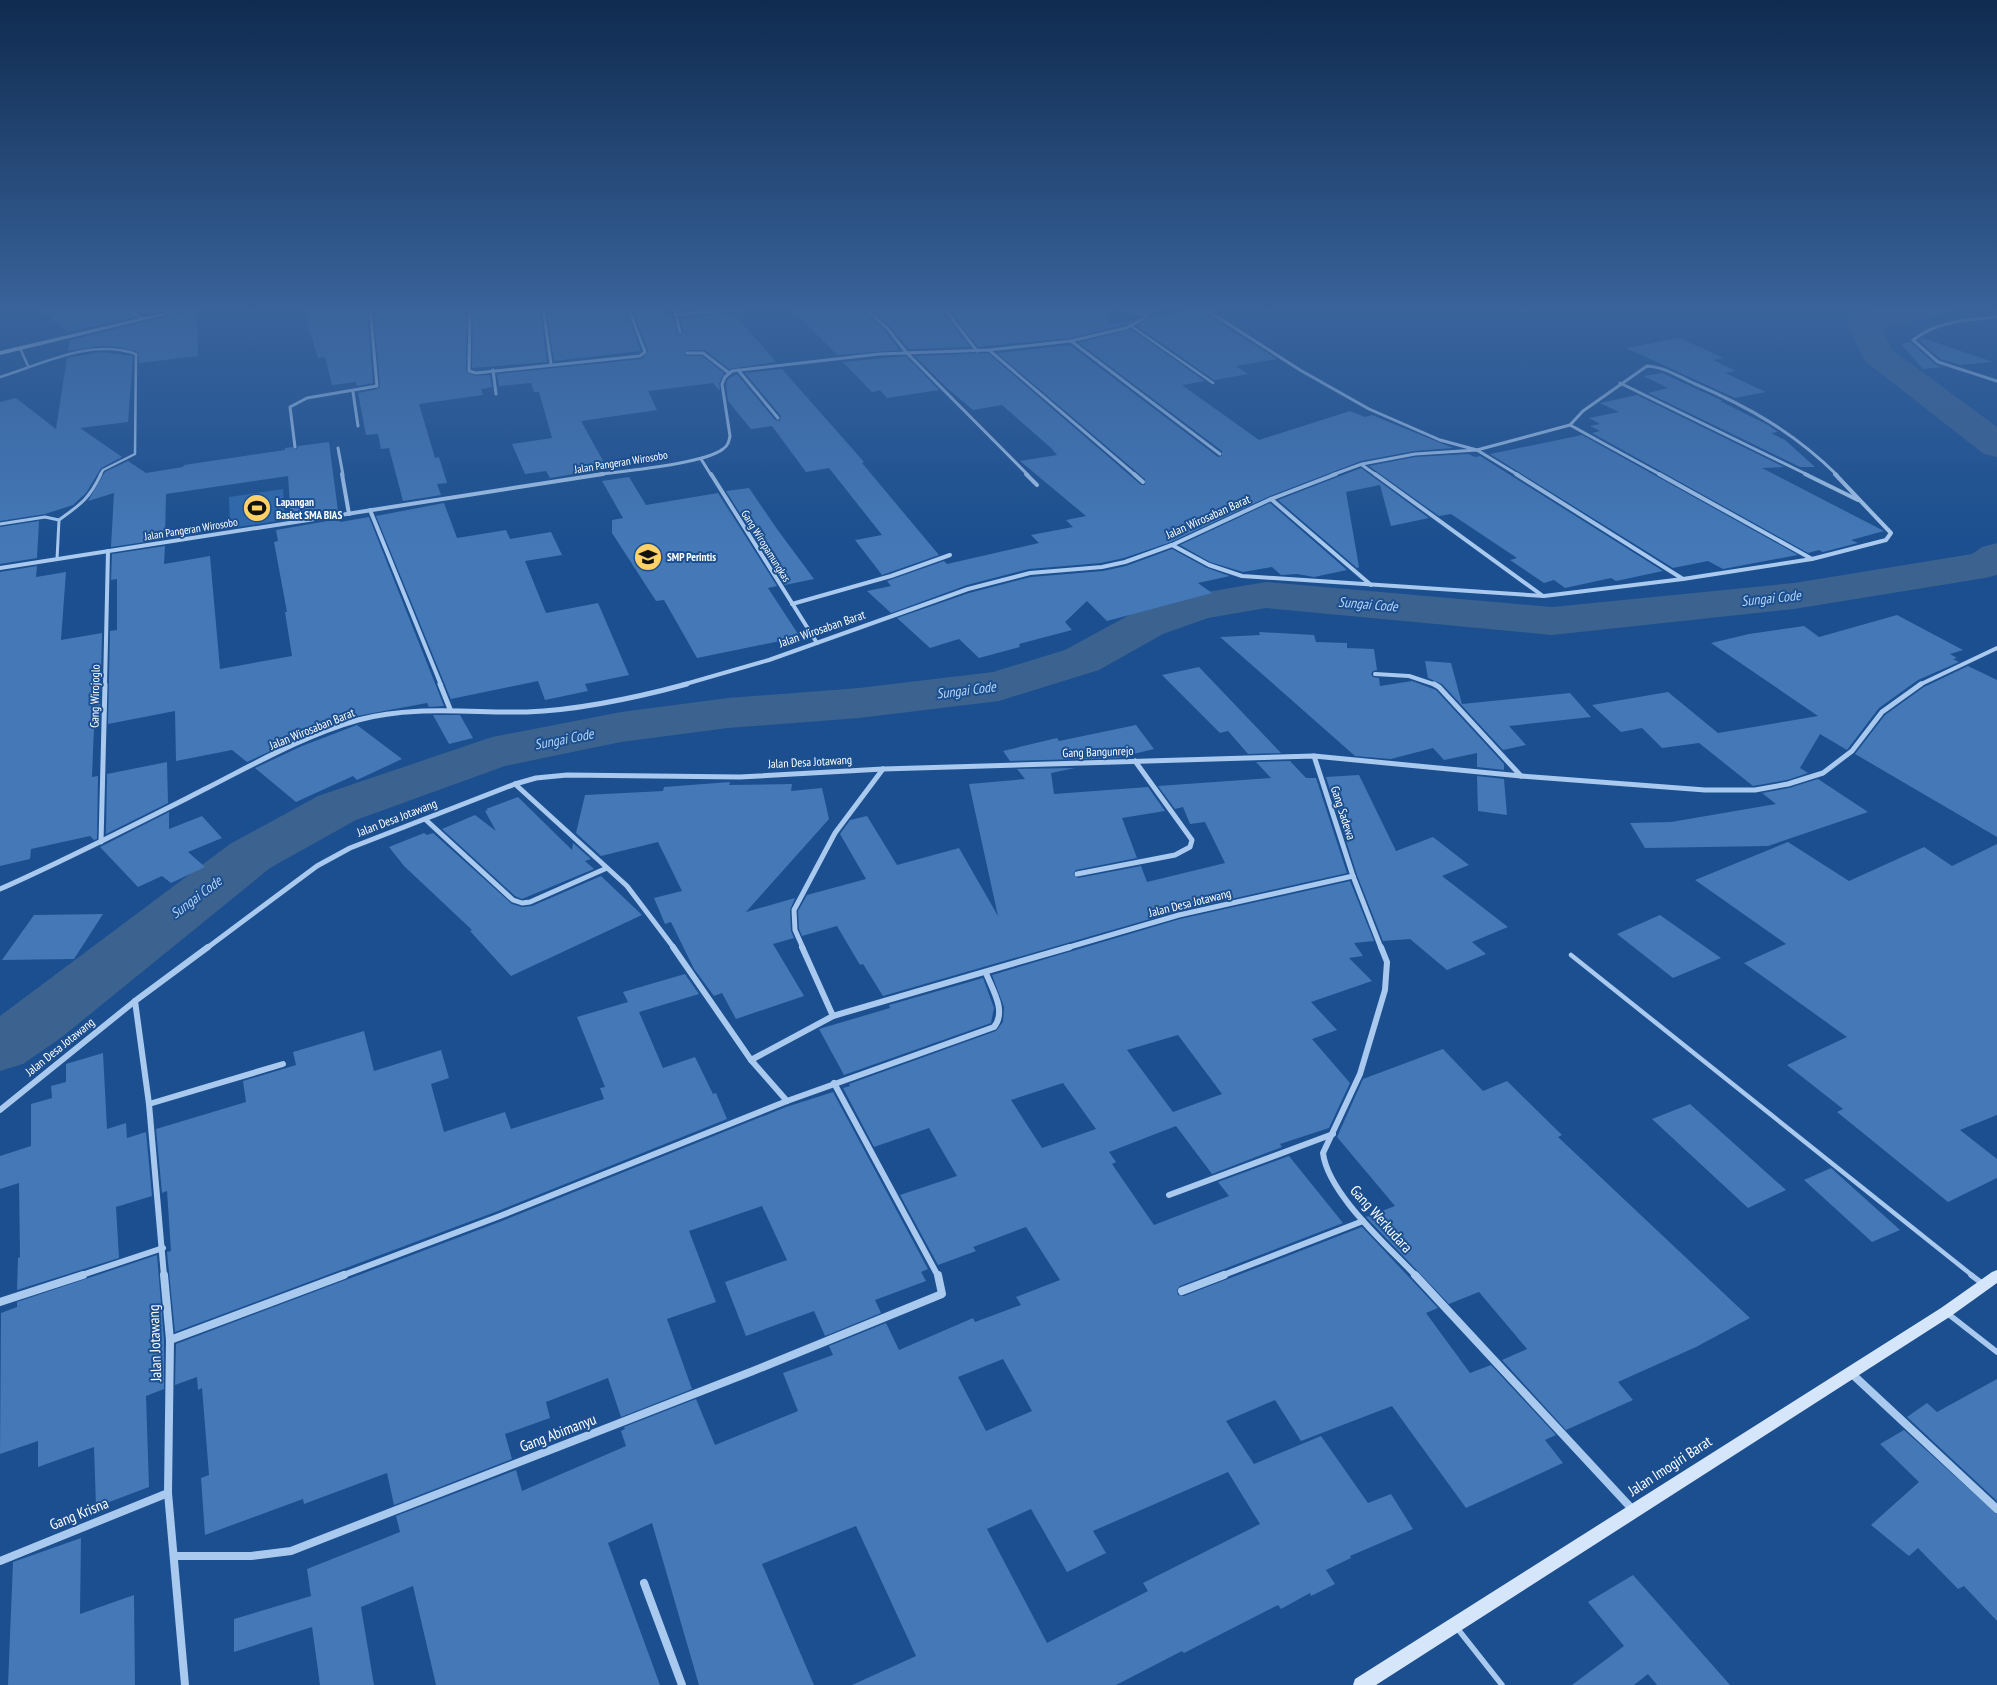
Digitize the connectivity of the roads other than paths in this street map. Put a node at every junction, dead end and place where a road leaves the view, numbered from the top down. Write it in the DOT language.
graph roads {
  1 [pos="135,386"];
  2 [pos="377,386"];
  3 [pos="495,386"];
  4 [pos="722,386"];
  5 [pos="751,386"];
  6 [pos="939,386"];
  7 [pos="1031,386"];
  8 [pos="1131,386"];
  9 [pos="1330,386"];
  10 [pos="1618,386"];
  11 [pos="1623,386"];
  12 [pos="1697,386"];
  13 [pos="353,392"];
  14 [pos="496,394"];
  15 [pos="778,418"];
  16 [pos="1570,425"];
  17 [pos="358,426"];
  18 [pos="295,447"];
  19 [pos="338,448"];
  20 [pos="1477,450"];
  21 [pos="1220,454"];
  22 [pos="701,459"];
  23 [pos="1362,464"];
  24 [pos="1143,482"];
  25 [pos="1037,485"];
  26 [pos="1271,499"];
  27 [pos="1862,502"];
  28 [pos="370,510"];
  29 [pos="349,514"];
  30 [pos="59,520"];
  31 [pos="0,524"];
  32 [pos="1172,545"];
  33 [pos="108,551"];
  34 [pos="950,555"];
  35 [pos="57,559"];
  36 [pos="1812,559"];
  37 [pos="0,568"];
  38 [pos="1684,579"];
  39 [pos="1371,585"];
  40 [pos="1544,596"];
  41 [pos="792,604"];
  42 [pos="817,642"];
  43 [pos="1997,648"];
  44 [pos="1375,674"];
  45 [pos="450,709"];
  46 [pos="1314,756"];
  47 [pos="1135,761"];
  48 [pos="883,769"];
  49 [pos="1521,776"];
  50 [pos="515,784"];
  51 [pos="426,820"];
  52 [pos="101,842"];
  53 [pos="607,868"];
  54 [pos="1077,874"];
  55 [pos="1353,876"];
  56 [pos="0,889"];
  57 [pos="1571,955"];
  58 [pos="986,973"];
  59 [pos="135,1001"];
  60 [pos="833,1016"];
  61 [pos="751,1060"];
  62 [pos="283,1064"];
  63 [pos="834,1083"];
  64 [pos="787,1101"];
  65 [pos="149,1104"];
  66 [pos="0,1110"];
  67 [pos="1333,1133"];
  68 [pos="1169,1195"];
  69 [pos="1363,1221"];
  70 [pos="163,1248"];
  71 [pos="1991,1281"];
  72 [pos="1182,1291"];
  73 [pos="0,1302"];
  74 [pos="1946,1312"];
  75 [pos="170,1340"];
  76 [pos="1997,1352"];
  77 [pos="1850,1372"];
  78 [pos="168,1493"];
  79 [pos="1997,1509"];
  80 [pos="1633,1510"];
  81 [pos="174,1556"];
  82 [pos="0,1561"];
  83 [pos="644,1583"];
  84 [pos="1455,1625"];
  85 [pos="185,1685"];
  86 [pos="682,1685"];
  87 [pos="1361,1685"];
  88 [pos="1502,1685"];
  1 -- 30 [label="lane"];
  2 -- 13 [label="street"];
  3 -- 14 [label="street"];
  4 -- 22 [label="street, Jalan Pangeran Wirosobo"];
  5 -- 15 [label="street"];
  6 -- 25 [label="street"];
  7 -- 24 [label="street"];
  8 -- 21 [label="street"];
  9 -- 20 [label="street"];
  10 -- 16 [label="street, Jalan Wirosaban Barat"];
  11 -- 27 [label="street"];
  12 -- 27 [label="street, Jalan Wirosaban Barat"];
  13 -- 17 [label="street"];
  13 -- 18 [label="street"];
  16 -- 20 [label="street, Jalan Wirosaban Barat"];
  16 -- 36 [label="street"];
  19 -- 29 [label="street"];
  20 -- 23 [label="street, Jalan Wirosaban Barat"];
  20 -- 38 [label="street"];
  22 -- 28 [label="street, Jalan Pangeran Wirosobo"];
  22 -- 41 [label="street, Gang Wiropamungkas"];
  23 -- 26 [label="street, Jalan Wirosaban Barat"];
  23 -- 40 [label="street"];
  26 -- 32 [label="street, Jalan Wirosaban Barat"];
  26 -- 39 [label="street"];
  27 -- 36 [label="street"];
  28 -- 29 [label="street, Jalan Pangeran Wirosobo"];
  28 -- 45 [label="street"];
  29 -- 33 [label="street, Jalan Pangeran Wirosobo"];
  30 -- 31 [label="lane"];
  30 -- 35 [label="lane"];
  32 -- 39 [label="street"];
  32 -- 42 [label="street, Jalan Wirosaban Barat"];
  33 -- 35 [label="street, Jalan Pangeran Wirosobo"];
  33 -- 52 [label="street, Gang Wirojoglo"];
  34 -- 41 [label="street"];
  35 -- 37 [label="street, Jalan Pangeran Wirosobo"];
  36 -- 38 [label="street"];
  38 -- 40 [label="street"];
  39 -- 40 [label="street"];
  41 -- 42 [label="street, Gang Wiropamungkas"];
  42 -- 45 [label="street, Jalan Wirosaban Barat"];
  43 -- 49 [label="street, Gang Bangunrejo"];
  44 -- 49 [label="street"];
  45 -- 52 [label="street, Jalan Wirosaban Barat"];
  46 -- 47 [label="street, Gang Bangunrejo"];
  46 -- 49 [label="street, Gang Bangunrejo"];
  46 -- 55 [label="street, Gang Sadewa"];
  47 -- 48 [label="street, Gang Bangunrejo"];
  47 -- 54 [label="street"];
  48 -- 50 [label="street, Jalan Desa Jotawang"];
  48 -- 60 [label="street"];
  50 -- 51 [label="street, Jalan Desa Jotawang"];
  50 -- 53 [label="street"];
  51 -- 53 [label="street"];
  51 -- 59 [label="street, Jalan Desa Jotawang"];
  52 -- 56 [label="street, Jalan Wirosaban Barat"];
  53 -- 61 [label="street"];
  55 -- 58 [label="street, Jalan Desa Jotawang"];
  55 -- 67 [label="street, Gang Werkudara"];
  57 -- 71 [label="lane"];
  58 -- 60 [label="street, Jalan Desa Jotawang"];
  58 -- 63 [label="street"];
  59 -- 65 [label="street, Jalan Jotawang"];
  59 -- 66 [label="street, Jalan Desa Jotawang"];
  60 -- 61 [label="street, Jalan Desa Jotawang"];
  61 -- 64 [label="street"];
  62 -- 65 [label="street"];
  63 -- 64 [label="street"];
  63 -- 81 [label="street, Gang Abimanyu"];
  64 -- 75 [label="street"];
  65 -- 70 [label="street, Jalan Jotawang"];
  67 -- 68 [label="street"];
  67 -- 69 [label="street, Gang Werkudara"];
  69 -- 72 [label="street"];
  69 -- 80 [label="street, Gang Werkudara"];
  70 -- 73 [label="street"];
  70 -- 75 [label="street, Jalan Jotawang"];
  71 -- 74 [label="main road, Jalan Imogiri Barat"];
  74 -- 76 [label="lane"];
  74 -- 77 [label="main road, Jalan Imogiri Barat"];
  75 -- 78 [label="street, Jalan Jotawang"];
  77 -- 79 [label="street"];
  77 -- 80 [label="main road, Jalan Imogiri Barat"];
  78 -- 81 [label="street, Jalan Jotawang"];
  78 -- 82 [label="street, Gang Krisna"];
  80 -- 84 [label="main road, Jalan Imogiri Barat"];
  81 -- 85 [label="street, Jalan Jotawang"];
  83 -- 86 [label="street"];
  84 -- 87 [label="main road, Jalan Imogiri Barat"];
  84 -- 88 [label="lane"];
}
